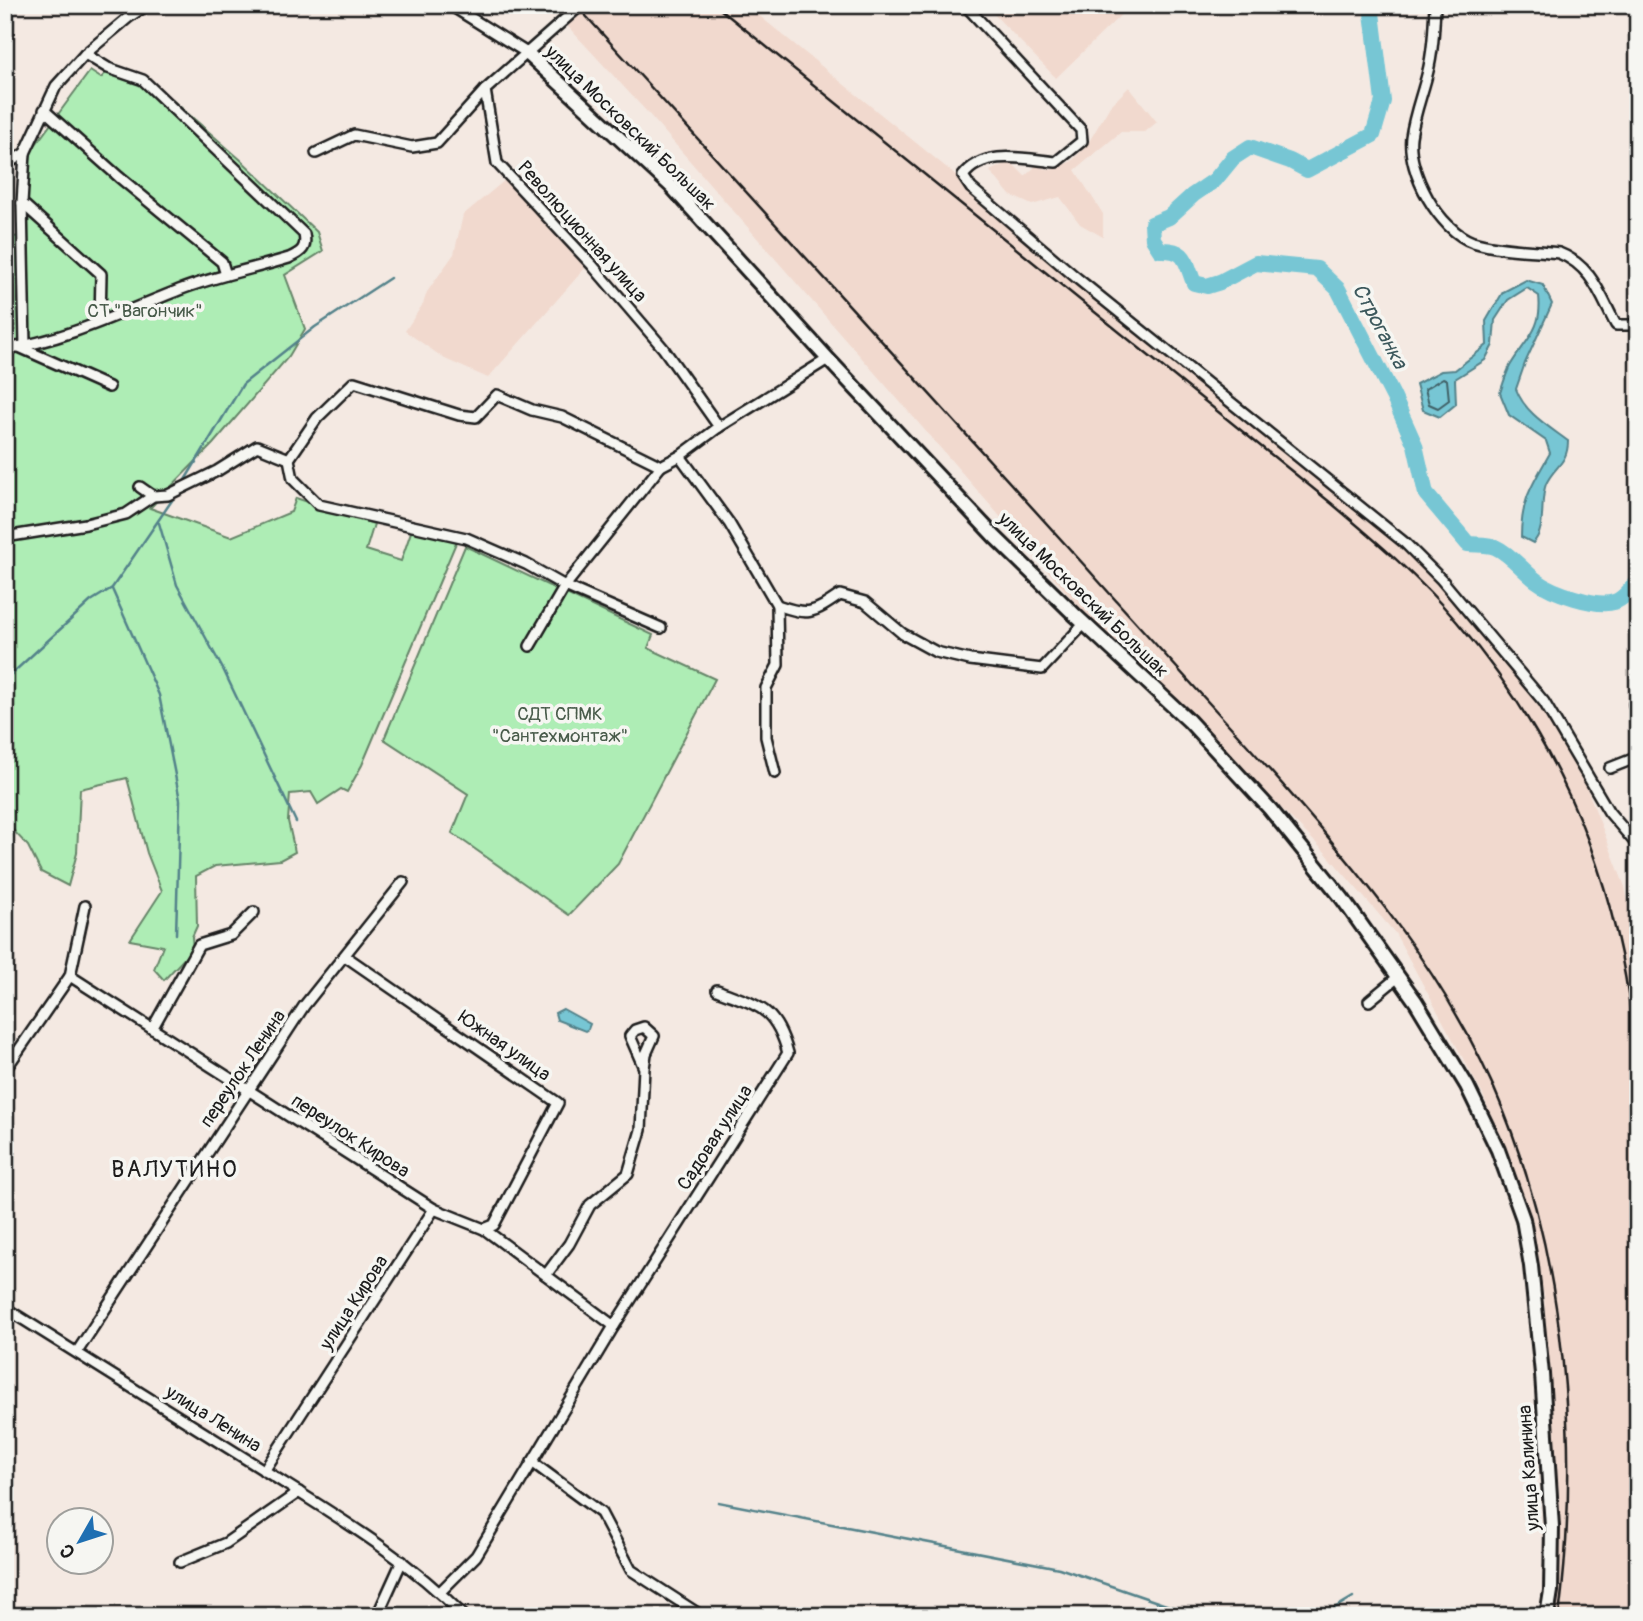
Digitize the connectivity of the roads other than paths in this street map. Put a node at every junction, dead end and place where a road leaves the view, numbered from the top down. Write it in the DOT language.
graph roads {
  1 [pos="146,5"];
  2 [pos="450,5"];
  3 [pos="581,5"];
  4 [pos="965,5"];
  5 [pos="1435,5"];
  6 [pos="527,53"];
  7 [pos="85,54"];
  8 [pos="485,90"];
  9 [pos="44,110"];
  10 [pos="25,153"];
  11 [pos="316,153"];
  12 [pos="5,165"];
  13 [pos="22,203"];
  14 [pos="226,275"];
  15 [pos="100,321"];
  16 [pos="1638,325"];
  17 [pos="22,346"];
  18 [pos="5,349"];
  19 [pos="828,359"];
  20 [pos="109,387"];
  21 [pos="719,427"];
  22 [pos="680,456"];
  23 [pos="289,459"];
  24 [pos="661,466"];
  25 [pos="141,488"];
  26 [pos="153,496"];
  27 [pos="5,537"];
  28 [pos="565,586"];
  29 [pos="777,605"];
  30 [pos="1084,624"];
  31 [pos="662,628"];
  32 [pos="530,646"];
  33 [pos="1634,704"];
  34 [pos="1638,719"];
  35 [pos="1638,757"];
  36 [pos="1610,768"];
  37 [pos="775,773"];
  38 [pos="1638,846"];
  39 [pos="403,882"];
  40 [pos="85,906"];
  41 [pos="254,912"];
  42 [pos="345,956"];
  43 [pos="70,976"];
  44 [pos="1398,977"];
  45 [pos="717,990"];
  46 [pos="1369,1001"];
  47 [pos="152,1028"];
  48 [pos="643,1068"];
  49 [pos="5,1070"];
  50 [pos="248,1090"];
  51 [pos="435,1209"];
  52 [pos="489,1227"];
  53 [pos="546,1275"];
  54 [pos="5,1308"];
  55 [pos="1535,1318"];
  56 [pos="614,1326"];
  57 [pos="77,1352"];
  58 [pos="533,1462"];
  59 [pos="264,1471"];
  60 [pos="299,1492"];
  61 [pos="402,1561"];
  62 [pos="180,1562"];
  63 [pos="440,1592"];
  64 [pos="377,1616"];
  65 [pos="464,1616"];
  66 [pos="702,1616"];
  67 [pos="1547,1616"];
  1 -- 7 [label="street"];
  2 -- 6 [label="street, улица Московский Большак"];
  3 -- 6 [label="street"];
  4 -- 38 [label="street"];
  5 -- 16 [label="street"];
  6 -- 8 [label="street"];
  6 -- 19 [label="street, улица Московский Большак"];
  7 -- 9 [label="street"];
  7 -- 14 [label="street"];
  8 -- 11 [label="street"];
  8 -- 21 [label="street, Революционная улица"];
  9 -- 10 [label="street"];
  9 -- 14 [label="street"];
  10 -- 12 [label="street"];
  10 -- 13 [label="street"];
  13 -- 15 [label="street"];
  13 -- 17 [label="street"];
  14 -- 15 [label="street"];
  15 -- 17 [label="street"];
  17 -- 18 [label="street"];
  17 -- 20 [label="street"];
  19 -- 21 [label="street"];
  19 -- 30 [label="street, улица Московский Большак"];
  21 -- 22 [label="street"];
  22 -- 24 [label="street"];
  22 -- 29 [label="street"];
  23 -- 24 [label="street"];
  23 -- 26 [label="street"];
  23 -- 28 [label="street"];
  24 -- 28 [label="street"];
  25 -- 26 [label="street"];
  26 -- 27 [label="street"];
  28 -- 31 [label="street"];
  28 -- 32 [label="street"];
  29 -- 30 [label="street"];
  29 -- 37 [label="street"];
  30 -- 44 [label="street, улица Московский Большак"];
  33 -- 34 [label="street"];
  35 -- 36 [label="street"];
  39 -- 42 [label="street, переулок Ленина"];
  40 -- 43 [label="street"];
  41 -- 47 [label="street"];
  42 -- 50 [label="street, переулок Ленина"];
  42 -- 52 [label="street, Южная улица"];
  43 -- 47 [label="street, переулок Кирова"];
  43 -- 49 [label="street"];
  44 -- 46 [label="street"];
  44 -- 55 [label="street, улица Московский Большак"];
  45 -- 56 [label="street, Садовая улица"];
  47 -- 50 [label="street, переулок Кирова"];
  48 -- 53 [label="street"];
  50 -- 51 [label="street, переулок Кирова"];
  50 -- 57 [label="street, переулок Ленина"];
  51 -- 52 [label="street"];
  51 -- 59 [label="street, улица Кирова"];
  52 -- 53 [label="street"];
  53 -- 56 [label="street"];
  54 -- 57 [label="street, улица Ленина"];
  55 -- 67 [label="street, улица Калинина"];
  56 -- 58 [label="street, Садовая улица"];
  57 -- 59 [label="street, улица Ленина"];
  58 -- 63 [label="street, Садовая улица"];
  58 -- 66 [label="street"];
  59 -- 60 [label="street, улица Ленина"];
  60 -- 61 [label="street, улица Ленина"];
  60 -- 62 [label="street"];
  61 -- 63 [label="street, улица Ленина"];
  61 -- 64 [label="street"];
  63 -- 65 [label="street, улица Ленина"];
}
